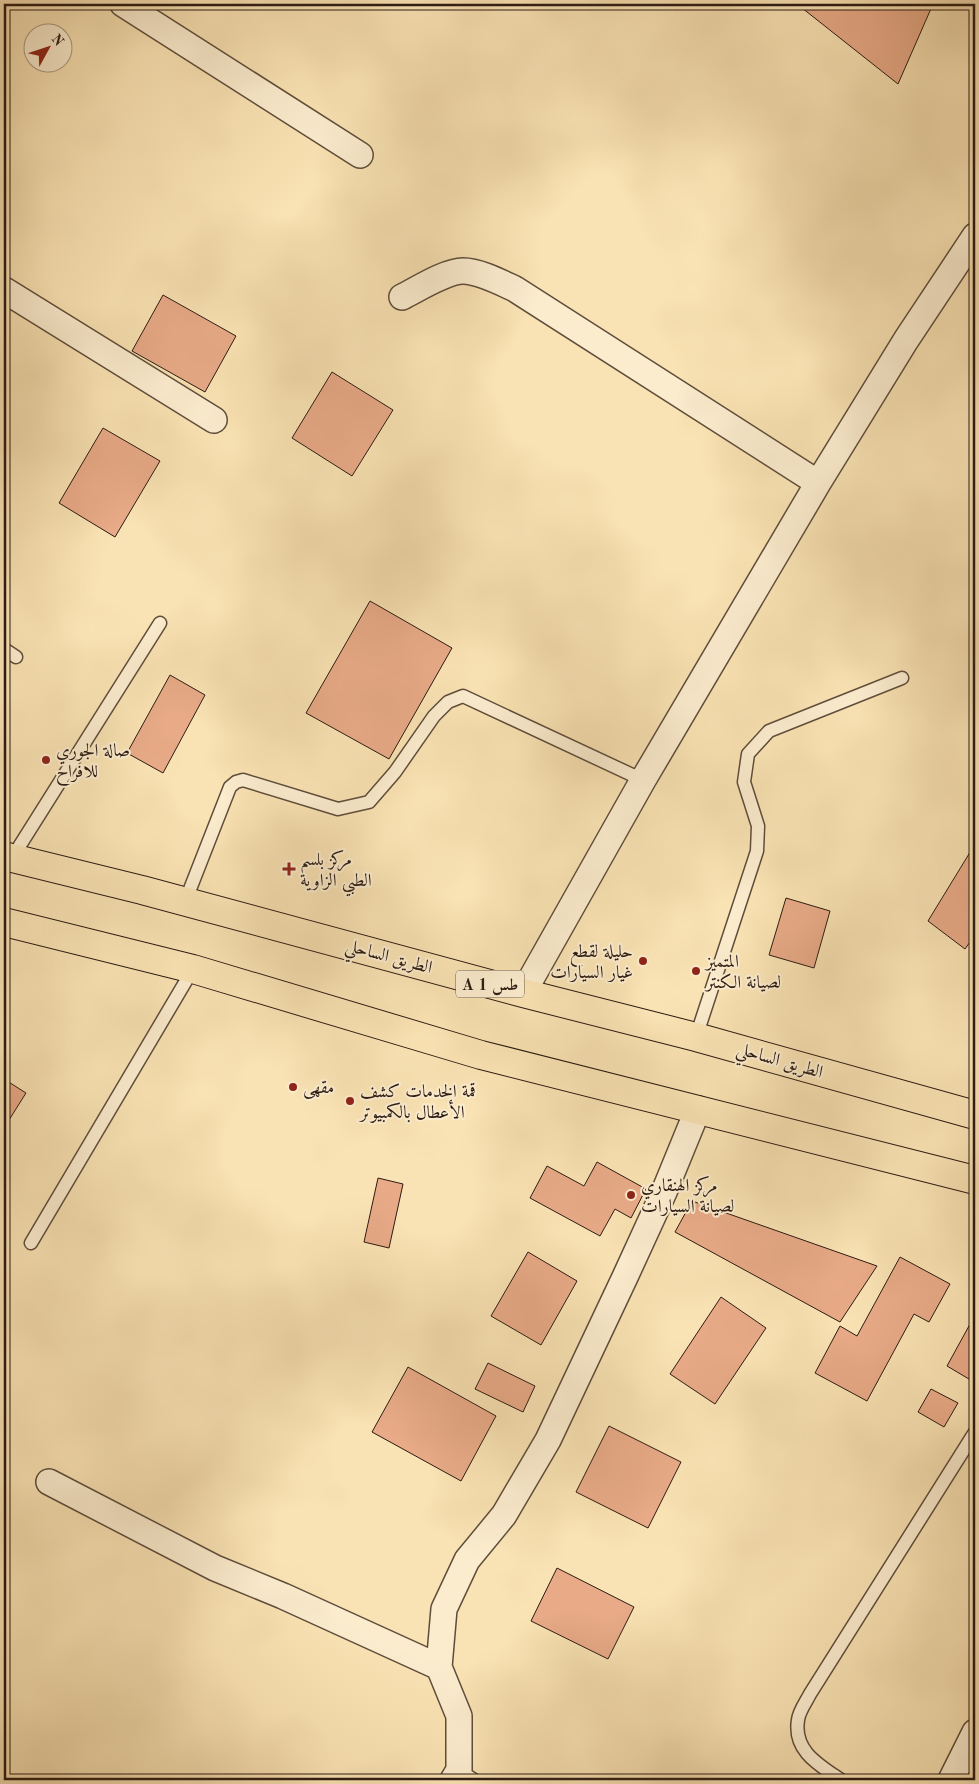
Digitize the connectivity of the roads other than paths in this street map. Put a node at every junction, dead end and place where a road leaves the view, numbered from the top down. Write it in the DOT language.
graph roads {
  1 [pos="123,4"];
  2 [pos="360,155"];
  3 [pos="975,236"];
  4 [pos="4,290"];
  5 [pos="402,297"];
  6 [pos="214,420"];
  7 [pos="818,483"];
  8 [pos="160,623"];
  9 [pos="4,649"];
  10 [pos="16,657"];
  11 [pos="902,678"];
  12 [pos="643,780"];
  13 [pos="8,857"];
  14 [pos="185,902"];
  15 [pos="4,922"];
  16 [pos="193,969"];
  17 [pos="523,993"];
  18 [pos="696,1037"];
  19 [pos="698,1109"];
  20 [pos="975,1115"];
  21 [pos="975,1180"];
  22 [pos="32,1243"];
  23 [pos="975,1432"];
  24 [pos="49,1482"];
  25 [pos="440,1667"];
  26 [pos="975,1732"];
  27 [pos="462,1777"];
  28 [pos="841,1780"];
  29 [pos="951,1780"];
  1 -- 2 [label="street"];
  3 -- 7 [label="street"];
  4 -- 6 [label="street"];
  5 -- 7 [label="street"];
  7 -- 12 [label="street"];
  8 -- 13 [label="lane"];
  9 -- 10 [label="lane"];
  11 -- 18 [label="lane"];
  12 -- 14 [label="lane"];
  12 -- 17 [label="street"];
  13 -- 14 [label="highway, الطريق الساحلي / A 1 طس"];
  14 -- 17 [label="highway, الطريق الساحلي / A 1 طس"];
  15 -- 16 [label="highway"];
  16 -- 19 [label="highway"];
  16 -- 22 [label="lane"];
  17 -- 18 [label="highway, الطريق الساحلي / A 1 طس"];
  18 -- 20 [label="highway, الطريق الساحلي / A 1 طس"];
  19 -- 21 [label="highway"];
  19 -- 25 [label="street"];
  23 -- 28 [label="lane"];
  24 -- 25 [label="street"];
  25 -- 27 [label="street"];
  26 -- 29 [label="street"];
}
